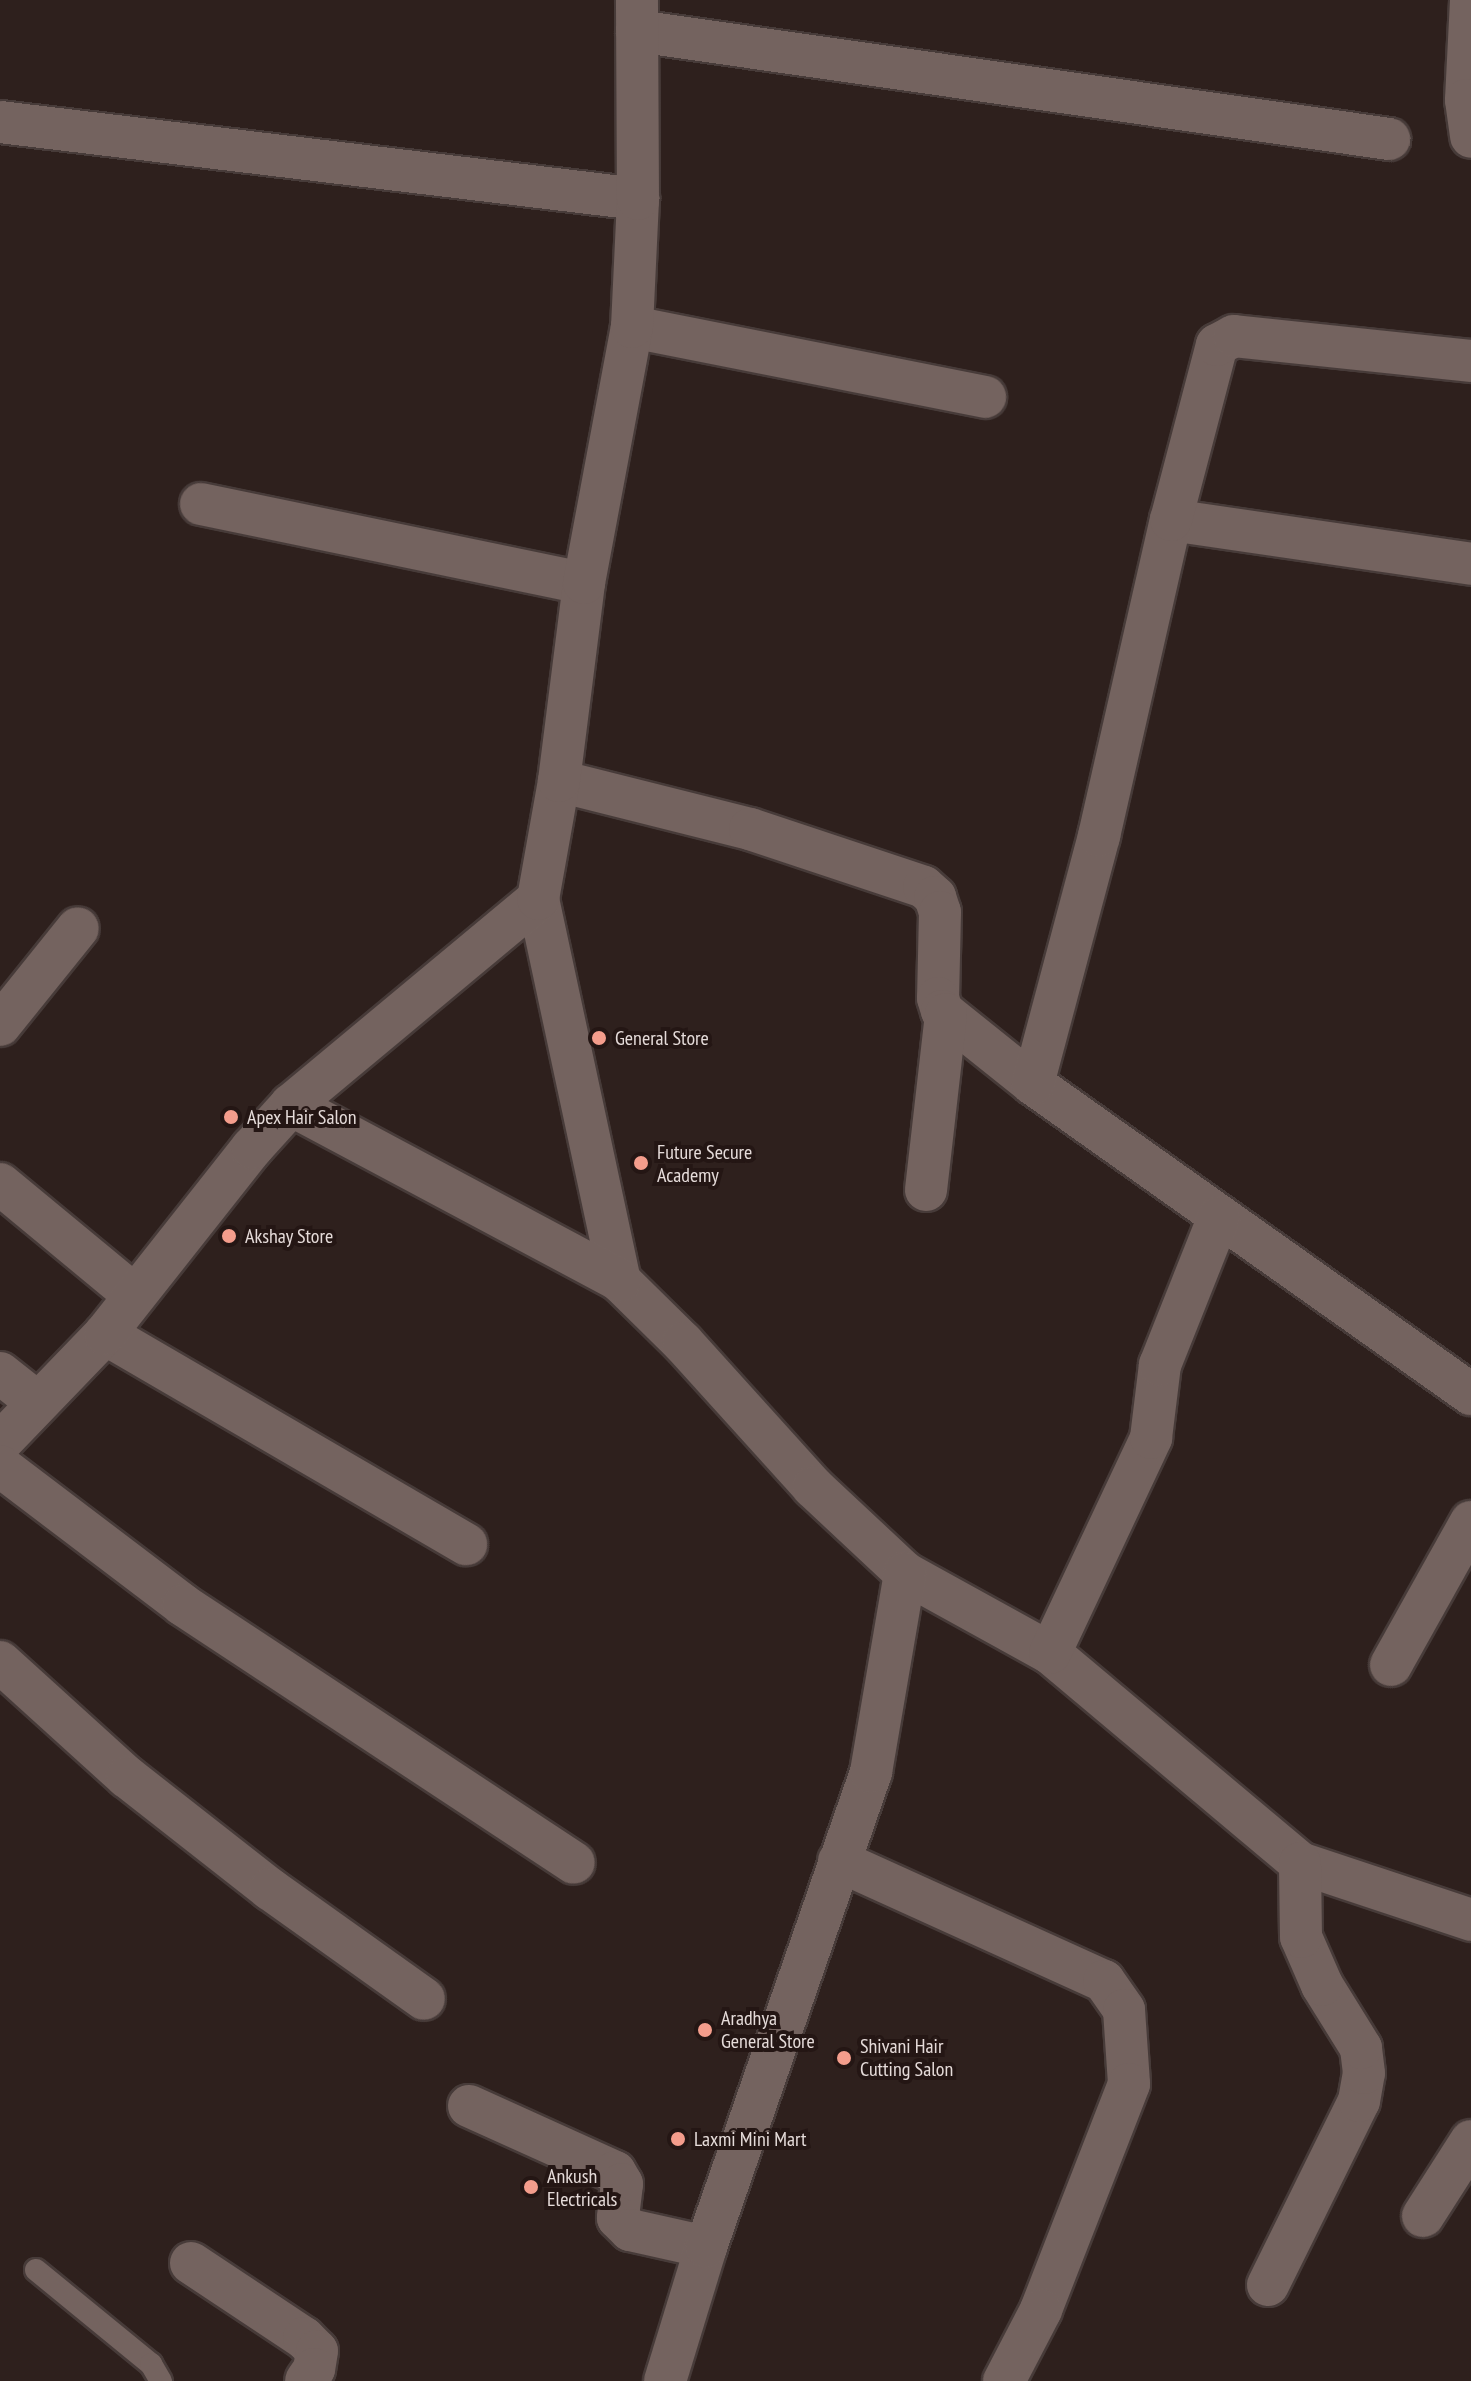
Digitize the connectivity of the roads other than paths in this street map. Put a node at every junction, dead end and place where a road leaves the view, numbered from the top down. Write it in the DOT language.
graph roads {
  1 [pos="1471,1"];
  2 [pos="637,16"];
  3 [pos="0,122"];
  4 [pos="1471,137"];
  5 [pos="1389,139"];
  6 [pos="638,199"];
  7 [pos="632,327"];
  8 [pos="1471,361"];
  9 [pos="985,397"];
  10 [pos="201,504"];
  11 [pos="1171,520"];
  12 [pos="1471,564"];
  13 [pos="584,583"];
  14 [pos="559,781"];
  15 [pos="538,899"];
  16 [pos="78,928"];
  17 [pos="946,1014"];
  18 [pos="0,1025"];
  19 [pos="1033,1084"];
  20 [pos="291,1105"];
  21 [pos="0,1184"];
  22 [pos="926,1190"];
  23 [pos="1219,1217"];
  24 [pos="620,1281"];
  25 [pos="134,1295"];
  26 [pos="105,1334"];
  27 [pos="0,1373"];
  28 [pos="1471,1394"];
  29 [pos="38,1403"];
  30 [pos="0,1443"];
  31 [pos="0,1466"];
  32 [pos="1471,1522"];
  33 [pos="466,1544"];
  34 [pos="905,1573"];
  35 [pos="1050,1653"];
  36 [pos="0,1662"];
  37 [pos="1391,1665"];
  38 [pos="839,1861"];
  39 [pos="574,1863"];
  40 [pos="1300,1863"];
  41 [pos="1471,1920"];
  42 [pos="424,1999"];
  43 [pos="469,2106"];
  44 [pos="1471,2141"];
  45 [pos="1423,2216"];
  46 [pos="706,2247"];
  47 [pos="191,2263"];
  48 [pos="36,2270"];
  49 [pos="1268,2285"];
  50 [pos="161,2381"];
  51 [pos="306,2381"];
  52 [pos="665,2381"];
  53 [pos="1004,2381"];
  1 -- 4 [label="street"];
  2 -- 5 [label="street"];
  2 -- 6 [label="street"];
  3 -- 6 [label="street"];
  6 -- 7 [label="street"];
  7 -- 9 [label="street"];
  7 -- 13 [label="street"];
  8 -- 11 [label="street"];
  10 -- 13 [label="street"];
  11 -- 12 [label="street"];
  11 -- 19 [label="street"];
  13 -- 14 [label="street"];
  14 -- 15 [label="street"];
  14 -- 17 [label="street"];
  15 -- 20 [label="street"];
  15 -- 24 [label="street"];
  16 -- 18 [label="street"];
  17 -- 19 [label="street"];
  17 -- 22 [label="street"];
  19 -- 23 [label="street"];
  20 -- 24 [label="street"];
  20 -- 25 [label="street"];
  21 -- 25 [label="street"];
  23 -- 28 [label="street"];
  23 -- 35 [label="street"];
  24 -- 34 [label="street"];
  25 -- 26 [label="street"];
  26 -- 29 [label="street"];
  26 -- 33 [label="street"];
  27 -- 29 [label="street"];
  29 -- 30 [label="street"];
  31 -- 39 [label="street"];
  32 -- 37 [label="street"];
  34 -- 35 [label="street"];
  34 -- 38 [label="street"];
  35 -- 40 [label="street"];
  36 -- 42 [label="street"];
  38 -- 46 [label="street"];
  38 -- 53 [label="street"];
  40 -- 41 [label="street"];
  40 -- 49 [label="street"];
  43 -- 46 [label="street"];
  44 -- 45 [label="street"];
  46 -- 52 [label="street"];
  47 -- 51 [label="street"];
  48 -- 50 [label="lane"];
}
